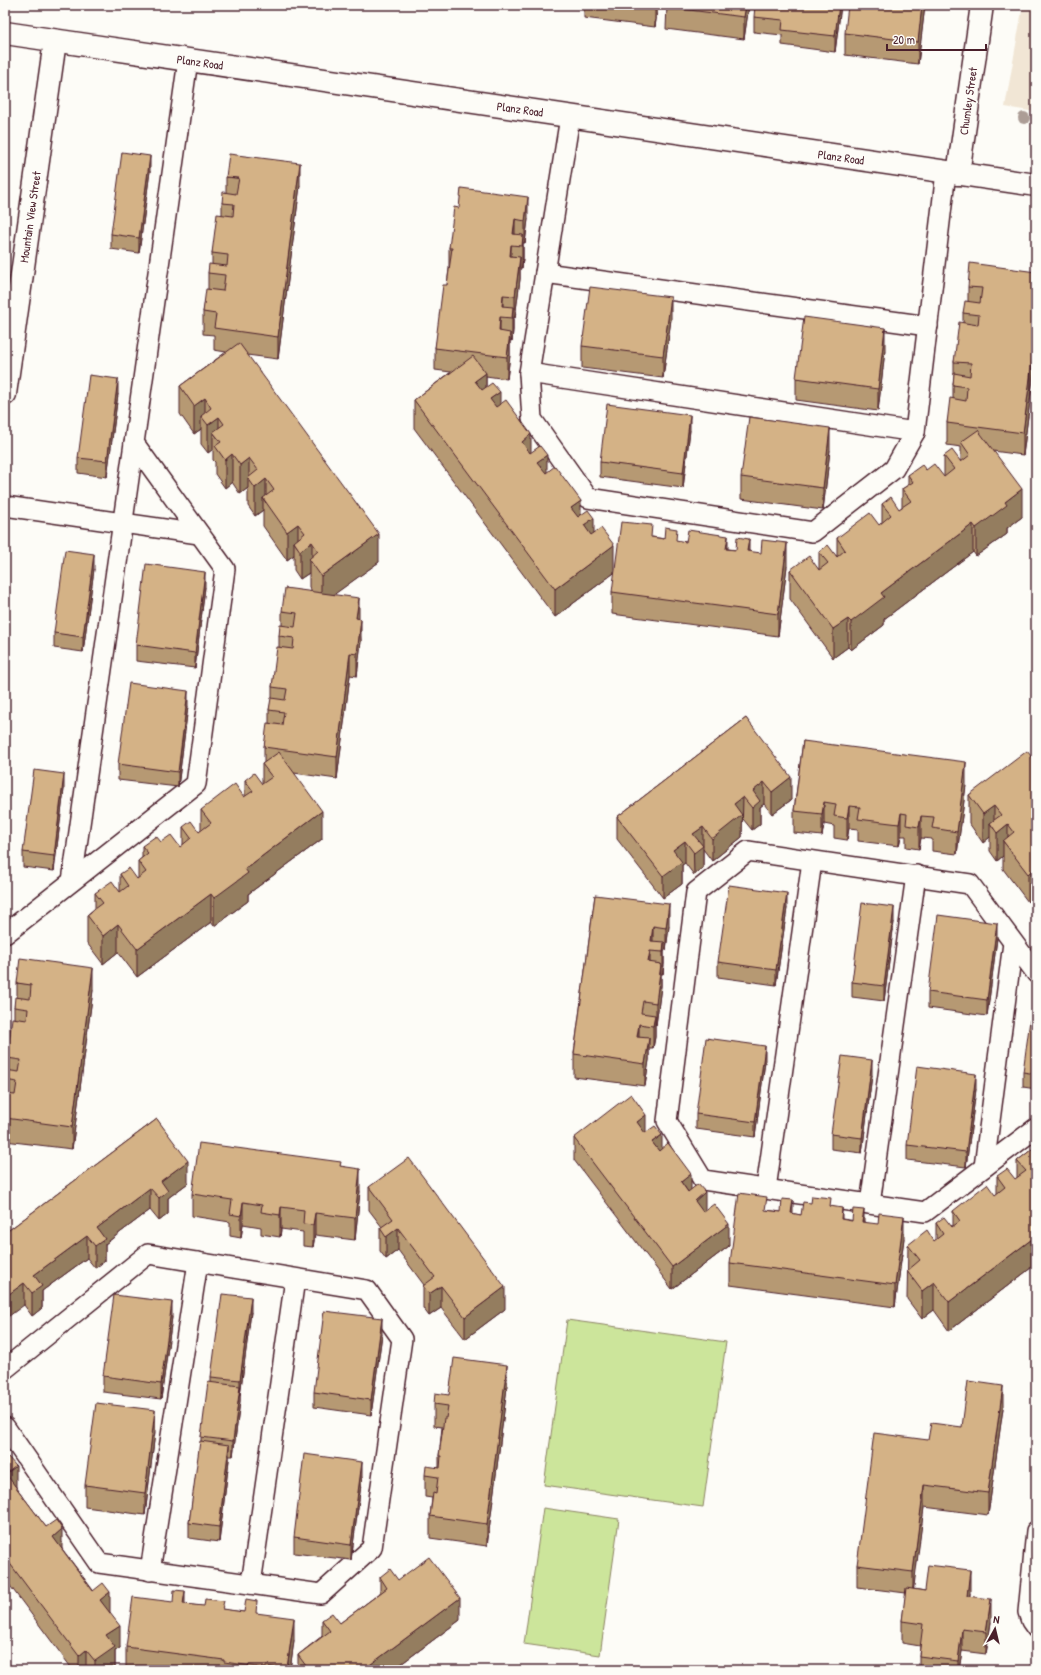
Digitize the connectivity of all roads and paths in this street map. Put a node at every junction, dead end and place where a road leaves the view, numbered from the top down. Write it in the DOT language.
graph roads {
  1 [pos="982,5"];
  2 [pos="5,33"];
  3 [pos="55,40"];
  4 [pos="188,60"];
  5 [pos="570,117"];
  6 [pos="952,173"];
  7 [pos="1036,185"];
  8 [pos="545,273"];
  9 [pos="928,326"];
  10 [pos="529,374"];
  11 [pos="5,394"];
  12 [pos="915,432"];
  13 [pos="134,443"];
  14 [pos="5,506"];
  15 [pos="123,523"];
  16 [pos="200,534"];
  17 [pos="812,861"];
  18 [pos="916,875"];
  19 [pos="72,881"];
  20 [pos="5,934"];
  21 [pos="1013,943"];
  22 [pos="1036,972"];
  23 [pos="1036,1128"];
  24 [pos="984,1168"];
  25 [pos="766,1189"];
  26 [pos="870,1204"];
  27 [pos="198,1262"];
  28 [pos="295,1279"];
  29 [pos="5,1369"];
  30 [pos="5,1427"];
  31 [pos="1036,1531"];
  32 [pos="150,1571"];
  33 [pos="250,1584"];
  34 [pos="1036,1628"];
  1 -- 6 [label="street, Chumley Street"];
  2 -- 3 [label="street, Planz Road"];
  3 -- 4 [label="street, Planz Road"];
  3 -- 11 [label="street, Mountain View Street"];
  4 -- 5 [label="street, Planz Road"];
  4 -- 13 [label="lane"];
  5 -- 6 [label="street, Planz Road"];
  5 -- 8 [label="lane"];
  6 -- 7 [label="street, Planz Road"];
  6 -- 9 [label="lane"];
  8 -- 9 [label="lane"];
  8 -- 10 [label="lane"];
  9 -- 12 [label="lane"];
  10 -- 12 [label="lane"];
  10 -- 12 [label="lane"];
  13 -- 15 [label="lane"];
  13 -- 16 [label="lane"];
  14 -- 15 [label="lane"];
  15 -- 16 [label="lane"];
  15 -- 19 [label="lane"];
  16 -- 19 [label="lane"];
  17 -- 18 [label="lane"];
  17 -- 25 [label="lane"];
  17 -- 25 [label="lane"];
  18 -- 21 [label="lane"];
  18 -- 26 [label="lane"];
  19 -- 20 [label="lane"];
  21 -- 22 [label="lane"];
  21 -- 24 [label="lane"];
  23 -- 24 [label="lane"];
  24 -- 26 [label="lane"];
  25 -- 26 [label="lane"];
  27 -- 28 [label="lane"];
  27 -- 29 [label="lane"];
  27 -- 32 [label="lane"];
  28 -- 33 [label="lane"];
  28 -- 33 [label="lane"];
  30 -- 32 [label="lane"];
  31 -- 34 [label="lane"];
  32 -- 33 [label="lane"];
}
